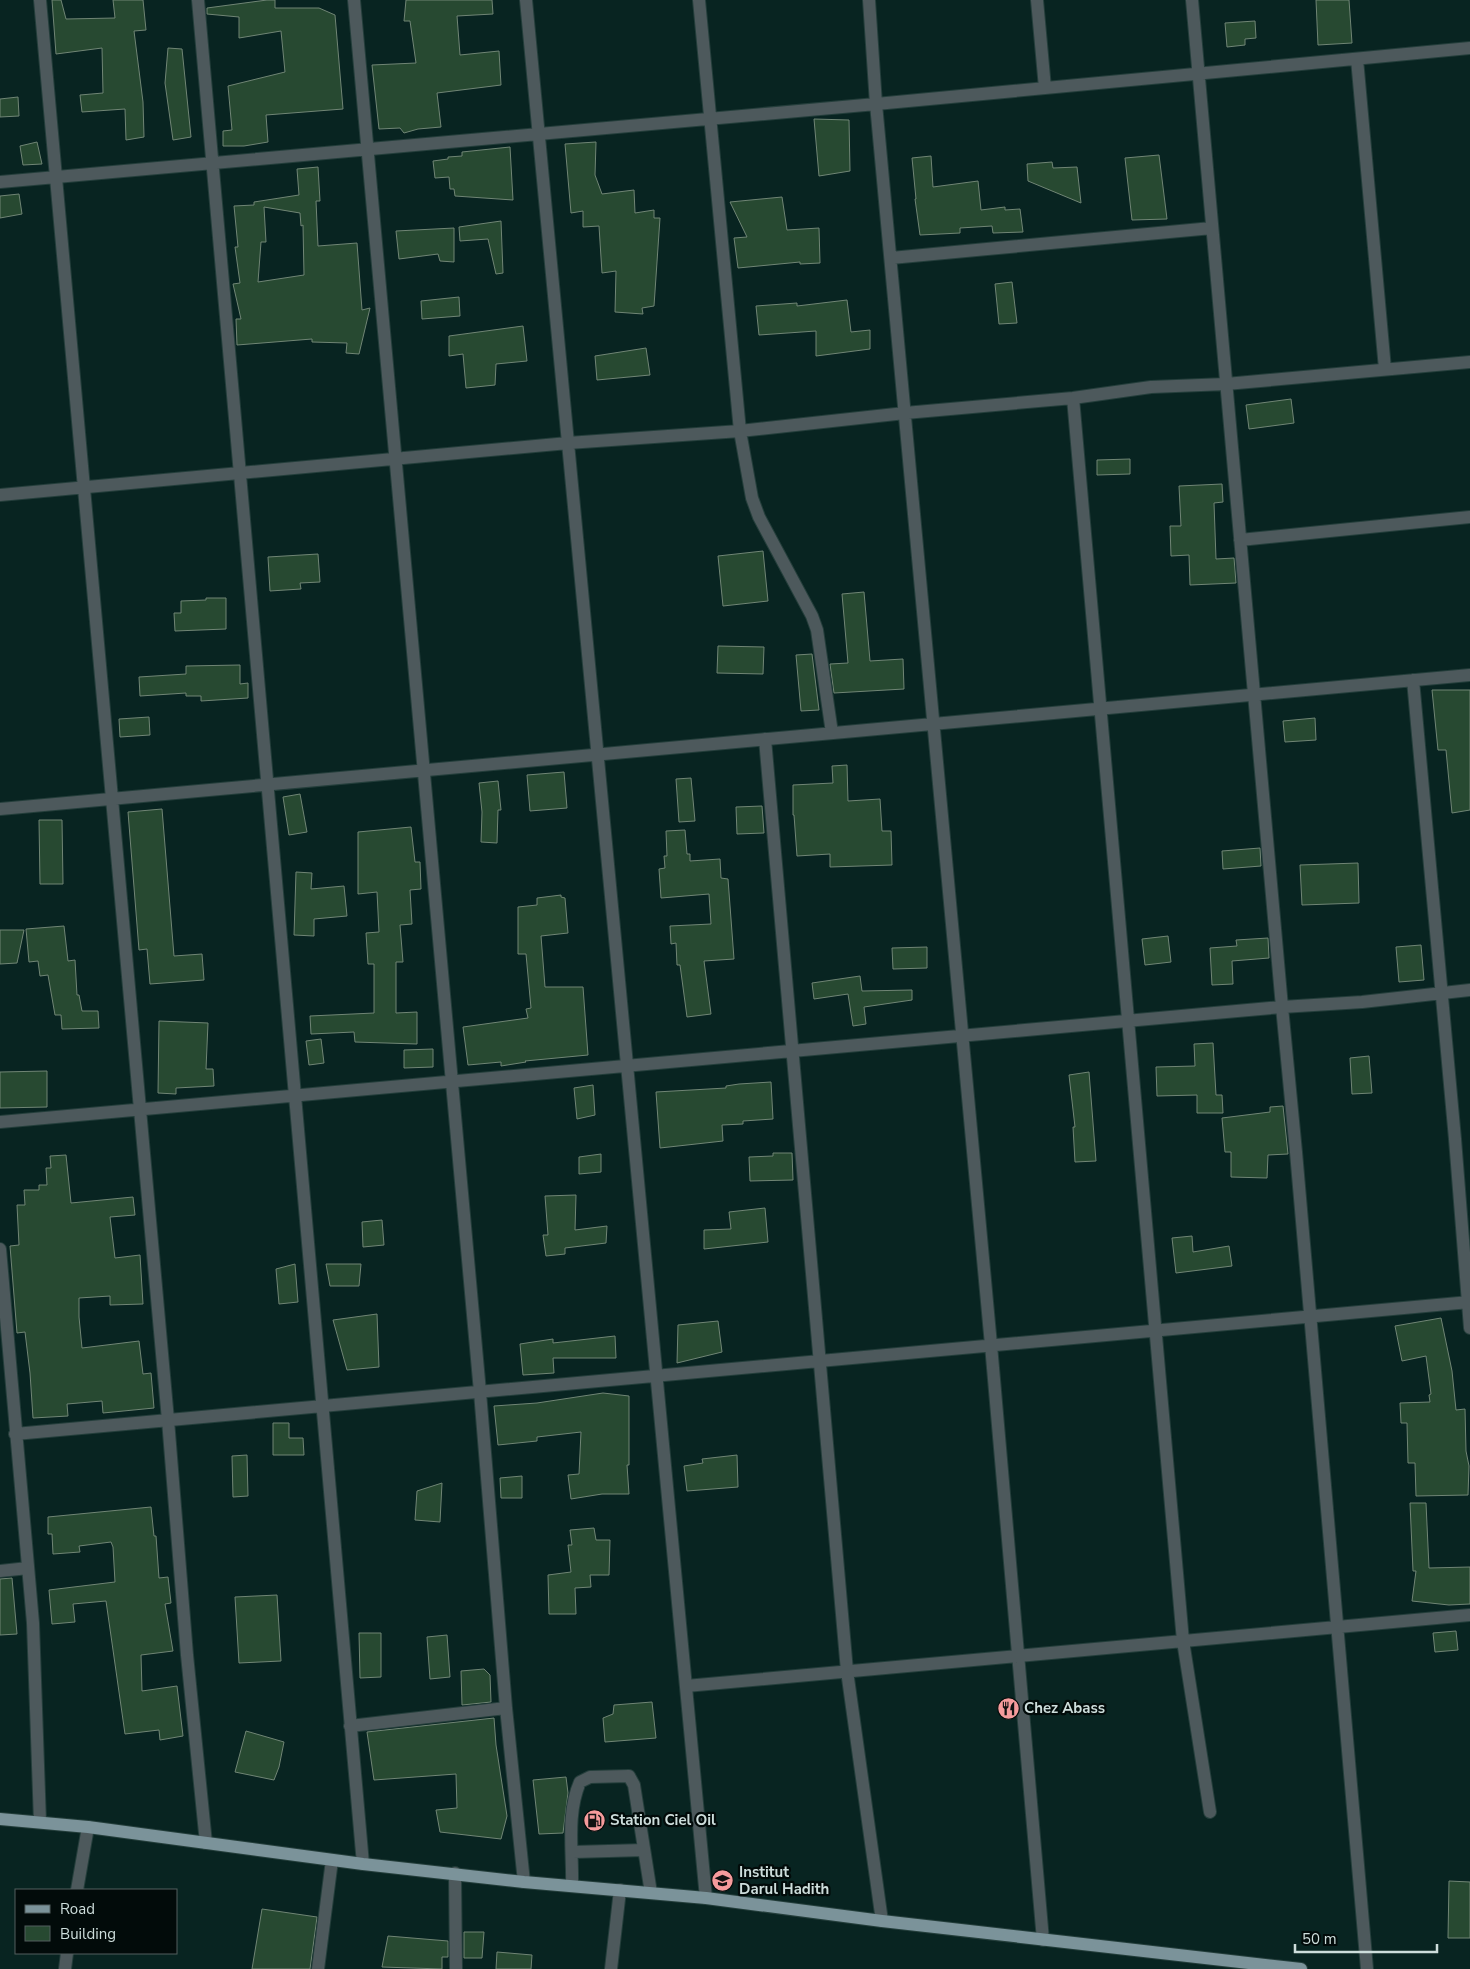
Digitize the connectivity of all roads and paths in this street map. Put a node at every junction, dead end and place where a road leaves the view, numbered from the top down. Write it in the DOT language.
graph roads {
  1 [pos="40,0"];
  2 [pos="198,0"];
  3 [pos="354,0"];
  4 [pos="526,0"];
  5 [pos="699,0"];
  6 [pos="869,0"];
  7 [pos="1038,0"];
  8 [pos="1192,0"];
  9 [pos="1470,48"];
  10 [pos="1357,59"];
  11 [pos="1199,74"];
  12 [pos="1045,88"];
  13 [pos="876,104"];
  14 [pos="709,118"];
  15 [pos="538,134"];
  16 [pos="368,149"];
  17 [pos="212,163"];
  18 [pos="56,177"];
  19 [pos="0,182"];
  20 [pos="1212,228"];
  21 [pos="891,258"];
  22 [pos="1470,362"];
  23 [pos="1385,369"];
  24 [pos="1226,384"];
  25 [pos="1073,398"];
  26 [pos="905,413"];
  27 [pos="740,431"];
  28 [pos="568,443"];
  29 [pos="396,459"];
  30 [pos="240,473"];
  31 [pos="84,487"];
  32 [pos="0,495"];
  33 [pos="1470,517"];
  34 [pos="1240,540"];
  35 [pos="1470,675"];
  36 [pos="1412,680"];
  37 [pos="1254,695"];
  38 [pos="1100,709"];
  39 [pos="934,724"];
  40 [pos="832,733"];
  41 [pos="765,739"];
  42 [pos="597,754"];
  43 [pos="424,770"];
  44 [pos="268,784"];
  45 [pos="112,798"];
  46 [pos="0,809"];
  47 [pos="1470,990"];
  48 [pos="1440,992"];
  49 [pos="1282,1007"];
  50 [pos="1128,1020"];
  51 [pos="963,1035"];
  52 [pos="792,1051"];
  53 [pos="627,1066"];
  54 [pos="452,1082"];
  55 [pos="295,1096"];
  56 [pos="140,1110"];
  57 [pos="0,1122"];
  58 [pos="0,1249"];
  59 [pos="1469,1302"];
  60 [pos="3,1311"];
  61 [pos="1309,1316"];
  62 [pos="1470,1328"];
  63 [pos="1156,1330"];
  64 [pos="991,1345"];
  65 [pos="820,1361"];
  66 [pos="656,1376"];
  67 [pos="480,1392"];
  68 [pos="323,1406"];
  69 [pos="168,1420"];
  70 [pos="15,1434"];
  71 [pos="28,1568"];
  72 [pos="0,1570"];
  73 [pos="1470,1614"];
  74 [pos="1337,1627"];
  75 [pos="1183,1640"];
  76 [pos="1017,1656"];
  77 [pos="847,1671"];
  78 [pos="686,1686"];
  79 [pos="506,1708"];
  80 [pos="350,1726"];
  81 [pos="1210,1812"];
  82 [pos="0,1819"];
  83 [pos="40,1822"];
  84 [pos="88,1827"];
  85 [pos="206,1844"];
  86 [pos="644,1850"];
  87 [pos="573,1852"];
  88 [pos="332,1860"];
  89 [pos="363,1864"];
  90 [pos="455,1874"];
  91 [pos="524,1882"];
  92 [pos="572,1886"];
  93 [pos="78,1889"];
  94 [pos="620,1890"];
  95 [pos="651,1893"];
  96 [pos="706,1898"];
  97 [pos="882,1921"];
  98 [pos="1043,1940"];
  99 [pos="68,1954"];
  100 [pos="65,1969"];
  101 [pos="318,1969"];
  102 [pos="456,1969"];
  103 [pos="610,1969"];
  104 [pos="1301,1969"];
  105 [pos="1367,1969"];
  1 -- 18 [label="street"];
  2 -- 17 [label="street"];
  3 -- 16 [label="street"];
  4 -- 15 [label="street"];
  5 -- 14 [label="street"];
  6 -- 13 [label="street"];
  7 -- 12 [label="street"];
  8 -- 11 [label="street"];
  9 -- 10 [label="street"];
  10 -- 11 [label="street"];
  10 -- 23 [label="street"];
  11 -- 12 [label="street"];
  11 -- 20 [label="street"];
  12 -- 13 [label="street"];
  13 -- 14 [label="street"];
  13 -- 21 [label="street"];
  14 -- 15 [label="street"];
  14 -- 27 [label="street"];
  15 -- 16 [label="street"];
  15 -- 28 [label="street"];
  16 -- 17 [label="street"];
  16 -- 29 [label="street"];
  17 -- 18 [label="street"];
  17 -- 30 [label="street"];
  18 -- 19 [label="street"];
  18 -- 31 [label="street"];
  20 -- 21 [label="street"];
  20 -- 24 [label="street"];
  21 -- 26 [label="street"];
  22 -- 23 [label="street"];
  23 -- 24 [label="street"];
  24 -- 25 [label="street"];
  24 -- 34 [label="street"];
  25 -- 26 [label="street"];
  25 -- 38 [label="street"];
  26 -- 27 [label="street"];
  26 -- 39 [label="street"];
  27 -- 28 [label="street"];
  27 -- 40 [label="street"];
  28 -- 29 [label="street"];
  28 -- 42 [label="street"];
  29 -- 30 [label="street"];
  29 -- 43 [label="street"];
  30 -- 31 [label="street"];
  30 -- 44 [label="street"];
  31 -- 32 [label="street"];
  31 -- 45 [label="street"];
  33 -- 34 [label="street"];
  34 -- 37 [label="street"];
  35 -- 36 [label="street"];
  36 -- 37 [label="street"];
  36 -- 48 [label="street"];
  37 -- 38 [label="street"];
  37 -- 49 [label="street"];
  38 -- 39 [label="street"];
  38 -- 50 [label="street"];
  39 -- 40 [label="street"];
  39 -- 51 [label="street"];
  40 -- 41 [label="street"];
  41 -- 42 [label="street"];
  41 -- 52 [label="street"];
  42 -- 43 [label="street"];
  42 -- 53 [label="street"];
  43 -- 44 [label="street"];
  43 -- 54 [label="street"];
  44 -- 45 [label="street"];
  44 -- 55 [label="street"];
  45 -- 46 [label="street"];
  45 -- 56 [label="street"];
  47 -- 48 [label="street"];
  48 -- 49 [label="street"];
  48 -- 59 [label="street"];
  49 -- 50 [label="street"];
  49 -- 61 [label="street"];
  50 -- 51 [label="street"];
  50 -- 63 [label="street"];
  51 -- 52 [label="street"];
  51 -- 64 [label="street"];
  52 -- 53 [label="street"];
  52 -- 65 [label="street"];
  53 -- 54 [label="street"];
  53 -- 66 [label="street"];
  54 -- 55 [label="street"];
  54 -- 67 [label="street"];
  55 -- 56 [label="street"];
  55 -- 68 [label="street"];
  56 -- 57 [label="street"];
  56 -- 69 [label="street"];
  58 -- 60 [label="street"];
  59 -- 61 [label="street"];
  59 -- 62 [label="street"];
  60 -- 70 [label="street"];
  61 -- 63 [label="street"];
  61 -- 74 [label="street"];
  63 -- 64 [label="street"];
  63 -- 75 [label="street"];
  64 -- 65 [label="street"];
  64 -- 76 [label="street"];
  65 -- 66 [label="street"];
  65 -- 77 [label="street"];
  66 -- 67 [label="street"];
  66 -- 78 [label="street"];
  67 -- 68 [label="street"];
  67 -- 79 [label="street"];
  68 -- 69 [label="street"];
  68 -- 80 [label="street"];
  69 -- 70 [label="street"];
  69 -- 85 [label="street"];
  70 -- 71 [label="street"];
  71 -- 72 [label="street"];
  71 -- 83 [label="street"];
  73 -- 74 [label="street"];
  74 -- 75 [label="street"];
  74 -- 105 [label="street"];
  75 -- 76 [label="street"];
  75 -- 81 [label="street"];
  76 -- 77 [label="street"];
  76 -- 98 [label="street"];
  77 -- 78 [label="street"];
  77 -- 97 [label="street"];
  78 -- 96 [label="street"];
  79 -- 80 [label="street"];
  79 -- 91 [label="street"];
  80 -- 89 [label="street"];
  82 -- 83 [label="main road"];
  83 -- 84 [label="main road"];
  84 -- 85 [label="main road"];
  84 -- 93 [label="street"];
  85 -- 88 [label="main road"];
  86 -- 87 [label="street"];
  86 -- 87 [label="street"];
  86 -- 95 [label="street"];
  87 -- 92 [label="street"];
  88 -- 89 [label="main road"];
  88 -- 101 [label="street"];
  89 -- 90 [label="main road"];
  90 -- 91 [label="main road"];
  90 -- 102 [label="street"];
  91 -- 92 [label="main road"];
  92 -- 94 [label="main road"];
  94 -- 95 [label="main road"];
  94 -- 103 [label="street"];
  95 -- 96 [label="main road"];
  96 -- 97 [label="main road"];
  97 -- 98 [label="main road"];
  98 -- 104 [label="main road"];
  99 -- 100 [label="street"];
}
